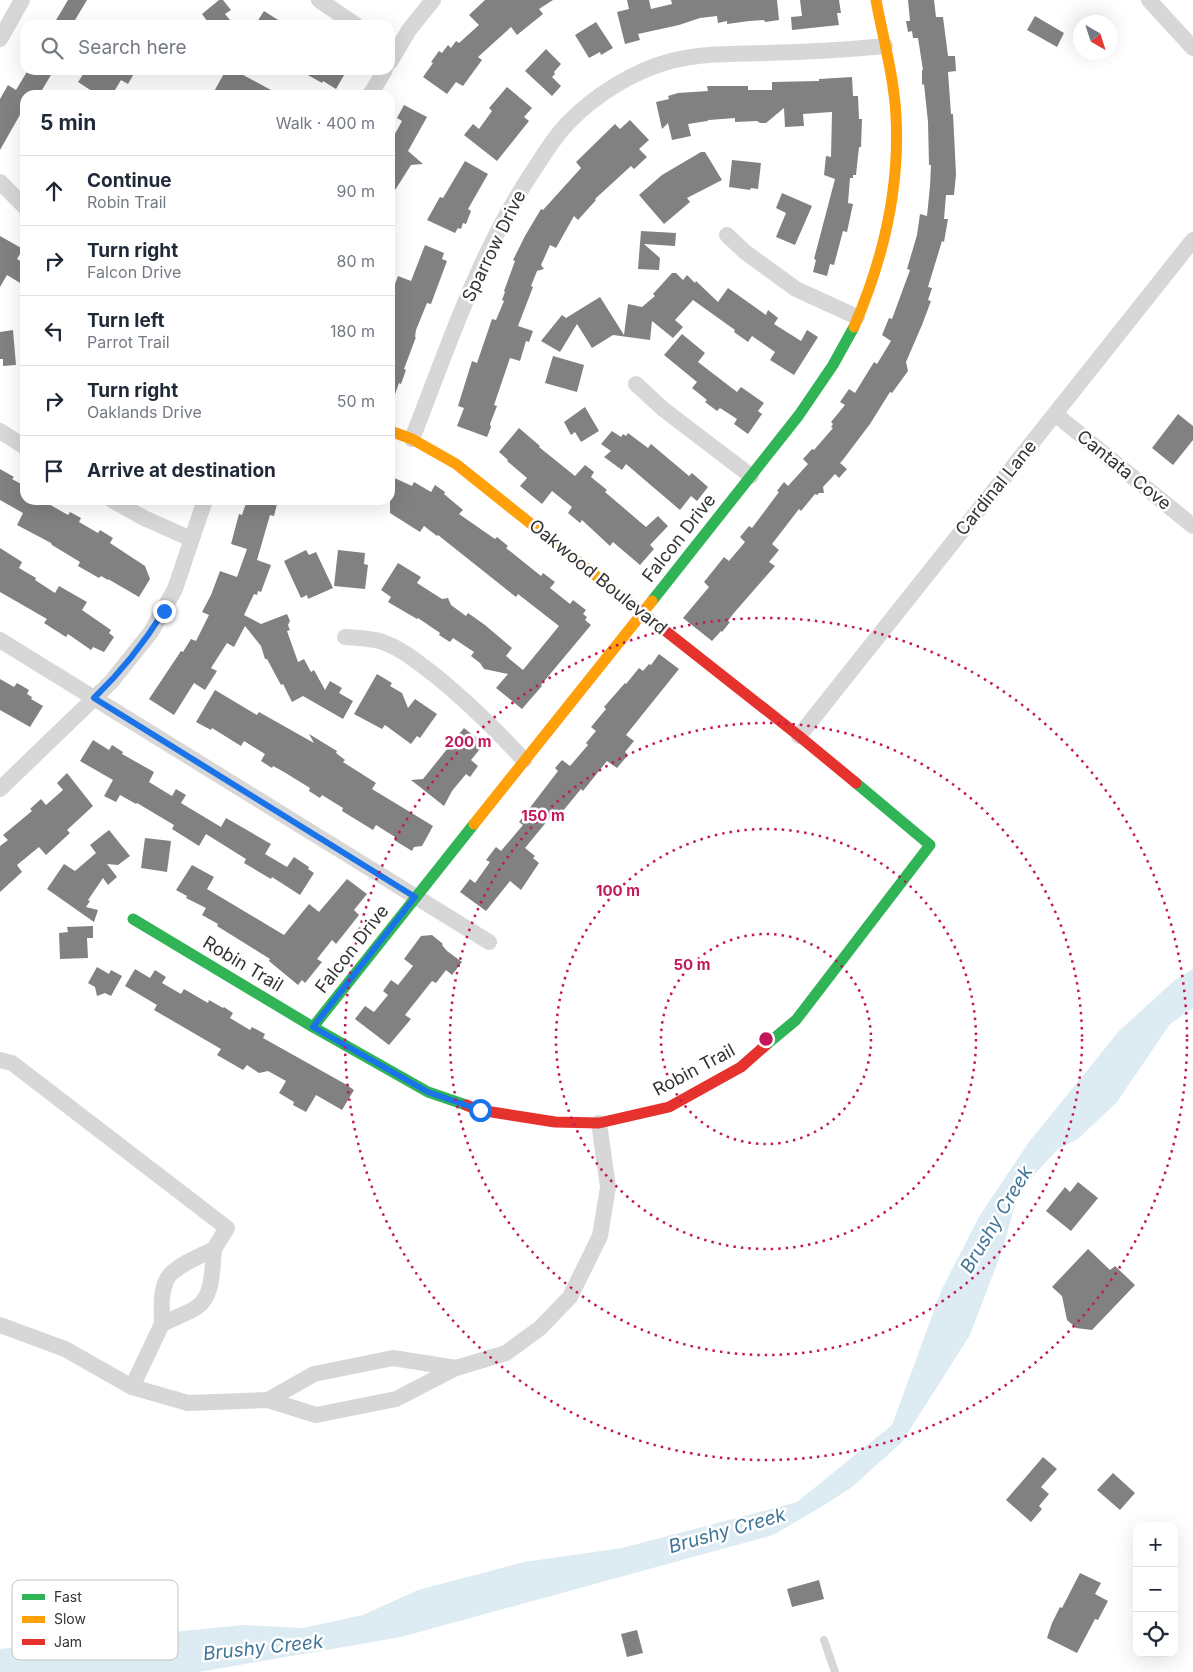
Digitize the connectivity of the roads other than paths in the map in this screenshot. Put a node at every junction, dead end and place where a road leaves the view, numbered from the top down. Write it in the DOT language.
graph roads {
  1 [pos="22,0"];
  2 [pos="319,0"];
  3 [pos="433,0"];
  4 [pos="876,0"];
  5 [pos="1149,0"];
  6 [pos="349,20"];
  7 [pos="0,39"];
  8 [pos="885,46"];
  9 [pos="1193,48"];
  10 [pos="395,50"];
  11 [pos="382,75"];
  12 [pos="373,90"];
  13 [pos="0,182"];
  14 [pos="20,202"];
  15 [pos="727,235"];
  16 [pos="1190,251"];
  17 [pos="857,317"];
  18 [pos="636,384"];
  19 [pos="1055,414"];
  20 [pos="0,431"];
  21 [pos="395,433"];
  22 [pos="412,439"];
  23 [pos="20,444"];
  24 [pos="750,476"];
  25 [pos="121,505"];
  26 [pos="203,505"];
  27 [pos="1193,526"];
  28 [pos="191,539"];
  29 [pos="642,613"];
  30 [pos="346,637"];
  31 [pos="0,640"];
  32 [pos="94,698"];
  33 [pos="799,736"];
  34 [pos="524,760"];
  35 [pos="0,788"];
  36 [pos="415,897"];
  37 [pos="133,919"];
  38 [pos="489,942"];
  39 [pos="313,1027"];
  40 [pos="0,1060"];
  41 [pos="599,1123"];
  42 [pos="214,1249"];
  43 [pos="0,1324"];
  44 [pos="162,1324"];
  45 [pos="456,1368"];
  46 [pos="132,1387"];
  47 [pos="268,1400"];
  48 [pos="824,1640"];
  49 [pos="835,1672"];
  1 -- 7 [label="street"];
  2 -- 6 [label="street"];
  3 -- 10 [label="street"];
  4 -- 8 [label="street, Falcon Drive"];
  5 -- 9 [label="street"];
  8 -- 17 [label="street, Falcon Drive"];
  8 -- 22 [label="street, Sparrow Drive"];
  11 -- 12 [label="street"];
  13 -- 14 [label="street"];
  15 -- 17 [label="street"];
  16 -- 19 [label="street, Cardinal Lane"];
  17 -- 24 [label="street, Falcon Drive"];
  18 -- 24 [label="street"];
  19 -- 27 [label="street, Cantata Cove"];
  19 -- 33 [label="street, Cardinal Lane"];
  20 -- 23 [label="street"];
  21 -- 22 [label="street, Oakwood Boulevard"];
  22 -- 29 [label="street, Oakwood Boulevard"];
  24 -- 29 [label="street, Falcon Drive"];
  25 -- 28 [label="street"];
  26 -- 28 [label="street"];
  28 -- 32 [label="street"];
  29 -- 33 [label="street, Oakwood Boulevard"];
  29 -- 34 [label="street, Falcon Drive"];
  30 -- 34 [label="street"];
  31 -- 32 [label="street"];
  32 -- 35 [label="street"];
  32 -- 36 [label="street"];
  33 -- 41 [label="street, Robin Trail"];
  34 -- 36 [label="street, Falcon Drive"];
  36 -- 38 [label="street"];
  36 -- 39 [label="street, Falcon Drive"];
  37 -- 39 [label="street, Robin Trail"];
  39 -- 41 [label="street, Robin Trail"];
  40 -- 42 [label="street"];
  41 -- 45 [label="street"];
  42 -- 44 [label="street"];
  42 -- 44 [label="street"];
  43 -- 46 [label="street"];
  44 -- 46 [label="street"];
  45 -- 47 [label="street"];
  45 -- 47 [label="street"];
  46 -- 47 [label="street"];
  48 -- 49 [label="lane"];
}
